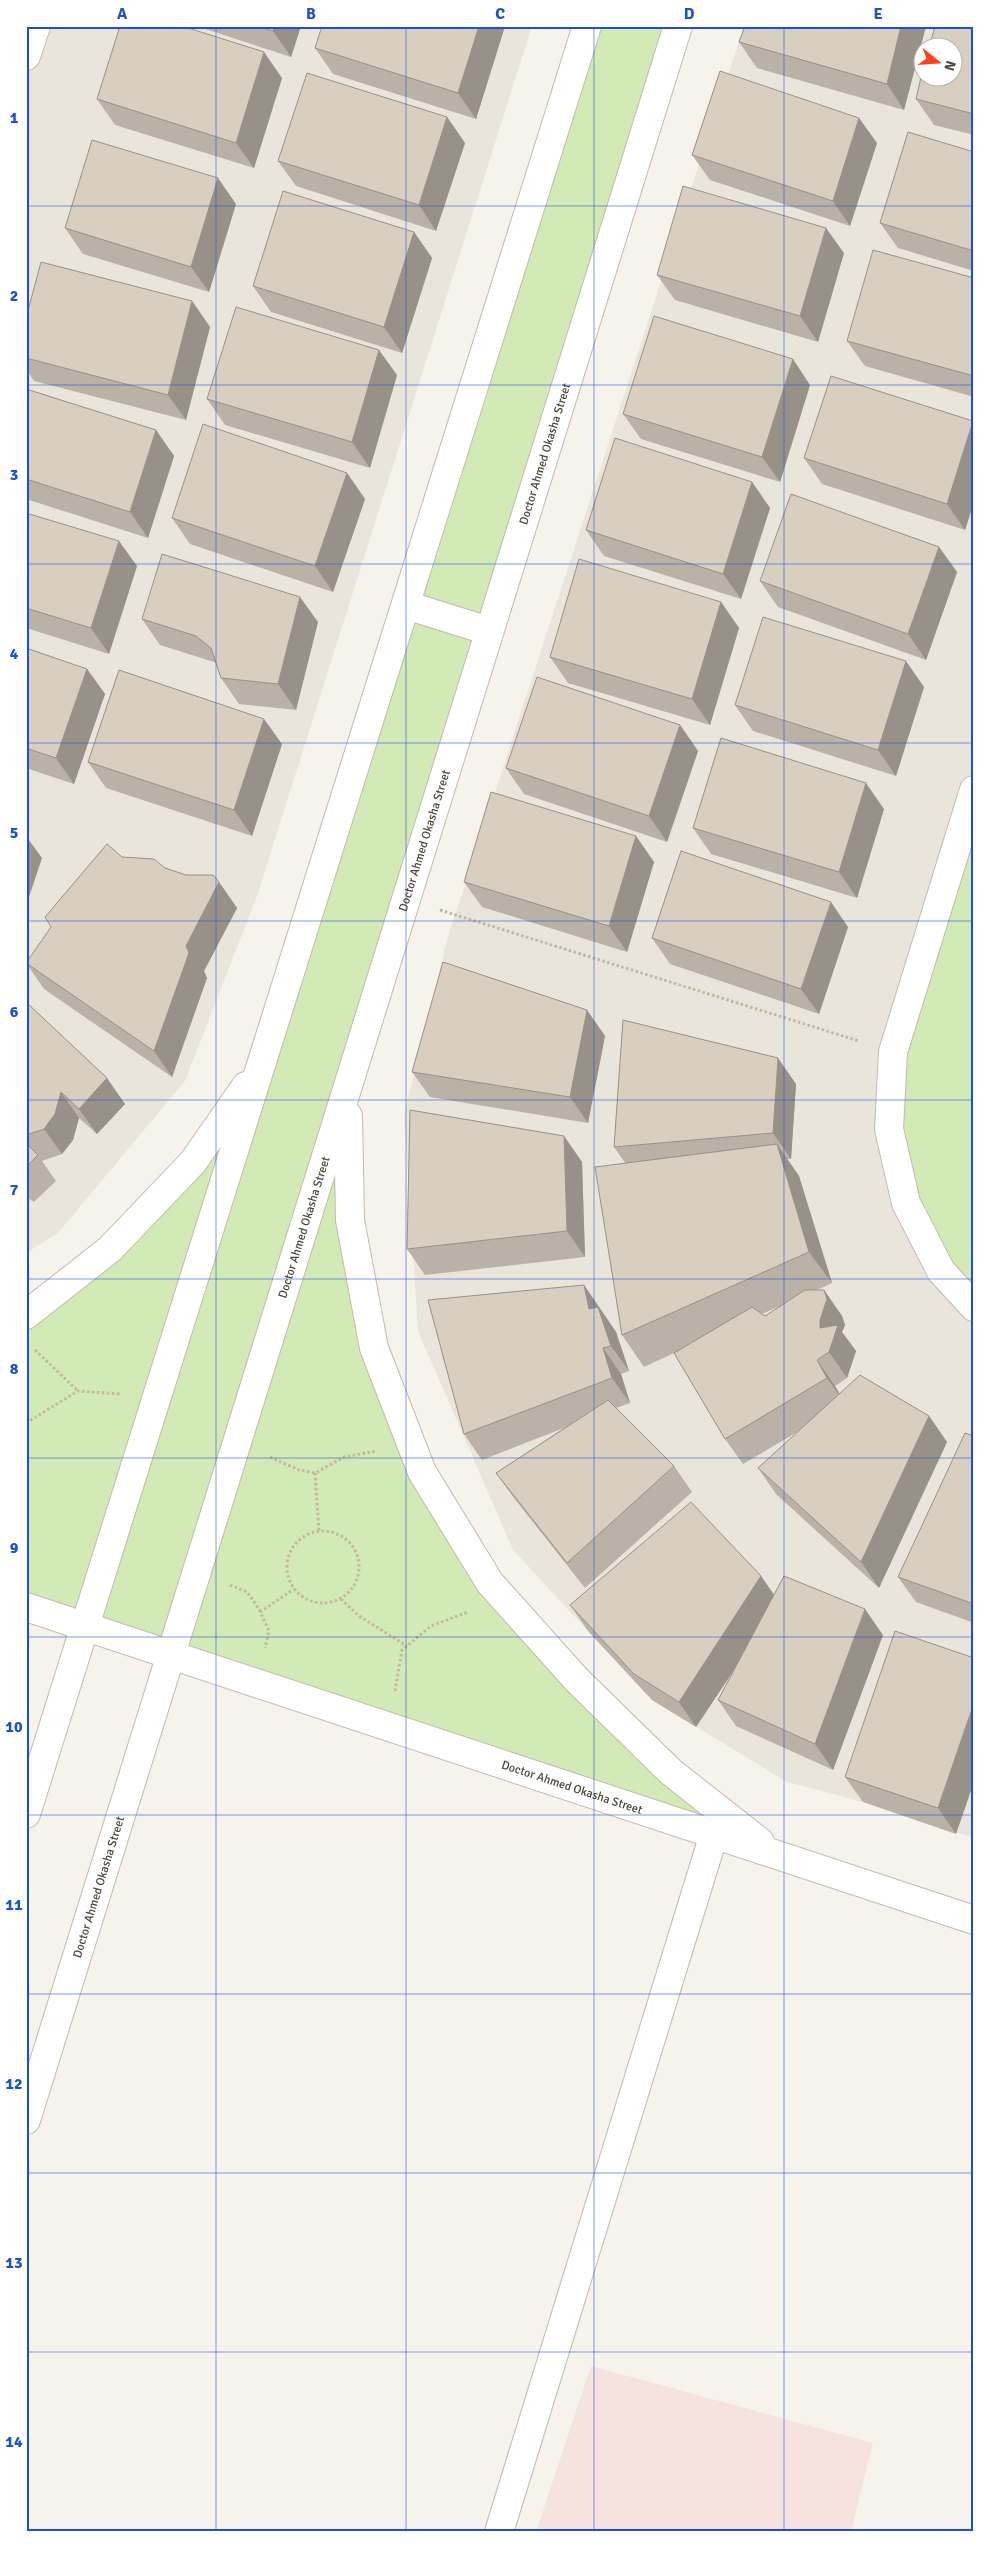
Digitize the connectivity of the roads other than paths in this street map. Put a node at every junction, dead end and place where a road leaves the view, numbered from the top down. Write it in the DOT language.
graph roads {
  1 [pos="36,26"];
  2 [pos="587,26"];
  3 [pos="678,26"];
  4 [pos="26,56"];
  5 [pos="406,605"];
  6 [pos="489,631"];
  7 [pos="974,790"];
  8 [pos="262,1064"];
  9 [pos="348,1091"];
  10 [pos="974,1307"];
  11 [pos="26,1316"];
  12 [pos="26,1607"];
  13 [pos="85,1625"];
  14 [pos="171,1654"];
  15 [pos="26,1814"];
  16 [pos="714,1834"];
  17 [pos="774,1854"];
  18 [pos="974,1920"];
  19 [pos="26,2120"];
  20 [pos="499,2532"];
  1 -- 4 [label="street"];
  2 -- 5 [label="street"];
  3 -- 6 [label="street, Doctor Ahmed Okasha Street"];
  5 -- 6 [label="street"];
  5 -- 8 [label="street"];
  6 -- 9 [label="street, Doctor Ahmed Okasha Street"];
  7 -- 10 [label="street"];
  8 -- 11 [label="street"];
  8 -- 13 [label="street"];
  9 -- 14 [label="street, Doctor Ahmed Okasha Street"];
  9 -- 17 [label="street"];
  12 -- 13 [label="street, Doctor Ahmed Okasha Street"];
  13 -- 14 [label="street, Doctor Ahmed Okasha Street"];
  13 -- 15 [label="street"];
  14 -- 16 [label="street, Doctor Ahmed Okasha Street"];
  14 -- 19 [label="street, Doctor Ahmed Okasha Street"];
  16 -- 17 [label="street, Doctor Ahmed Okasha Street"];
  16 -- 20 [label="street"];
  17 -- 18 [label="street, Doctor Ahmed Okasha Street"];
}
